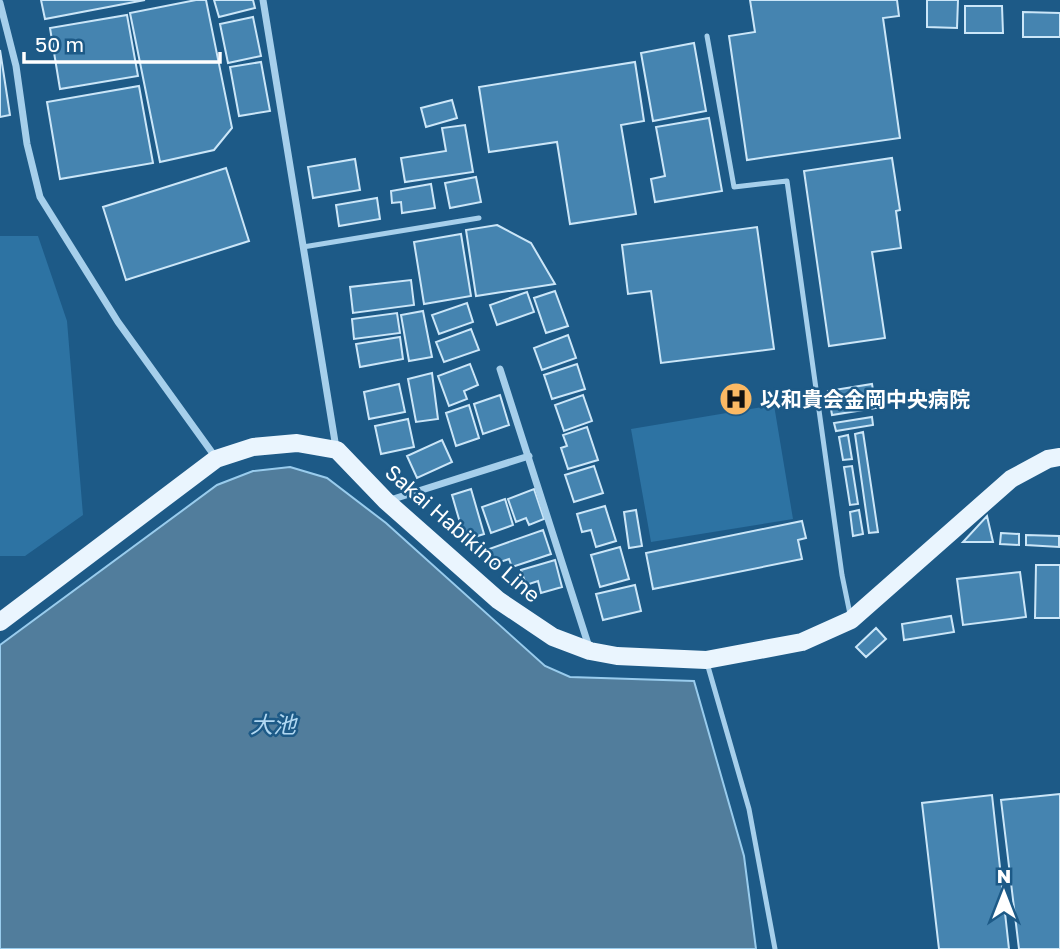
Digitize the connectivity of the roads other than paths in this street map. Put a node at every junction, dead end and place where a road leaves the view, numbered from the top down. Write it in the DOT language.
graph roads {
  1 [pos="263,0"];
  2 [pos="0,3"];
  3 [pos="707,36"];
  4 [pos="479,218"];
  5 [pos="303,247"];
  6 [pos="500,369"];
  7 [pos="337,450"];
  8 [pos="529,456"];
  9 [pos="1060,457"];
  10 [pos="216,459"];
  11 [pos="386,501"];
  12 [pos="851,620"];
  13 [pos="0,622"];
  14 [pos="590,651"];
  15 [pos="706,660"];
  16 [pos="775,949"];
  1 -- 5 [label="street"];
  2 -- 10 [label="street"];
  3 -- 12 [label="lane"];
  4 -- 5 [label="lane"];
  5 -- 7 [label="street"];
  6 -- 8 [label="street"];
  7 -- 10 [label="main road"];
  7 -- 11 [label="main road, Sakai Habikino Line"];
  8 -- 11 [label="street"];
  8 -- 14 [label="street"];
  9 -- 12 [label="main road, Sakai Habikino Line"];
  10 -- 13 [label="main road"];
  11 -- 14 [label="main road, Sakai Habikino Line"];
  12 -- 15 [label="main road, Sakai Habikino Line"];
  14 -- 15 [label="main road, Sakai Habikino Line"];
  15 -- 16 [label="lane"];
}
